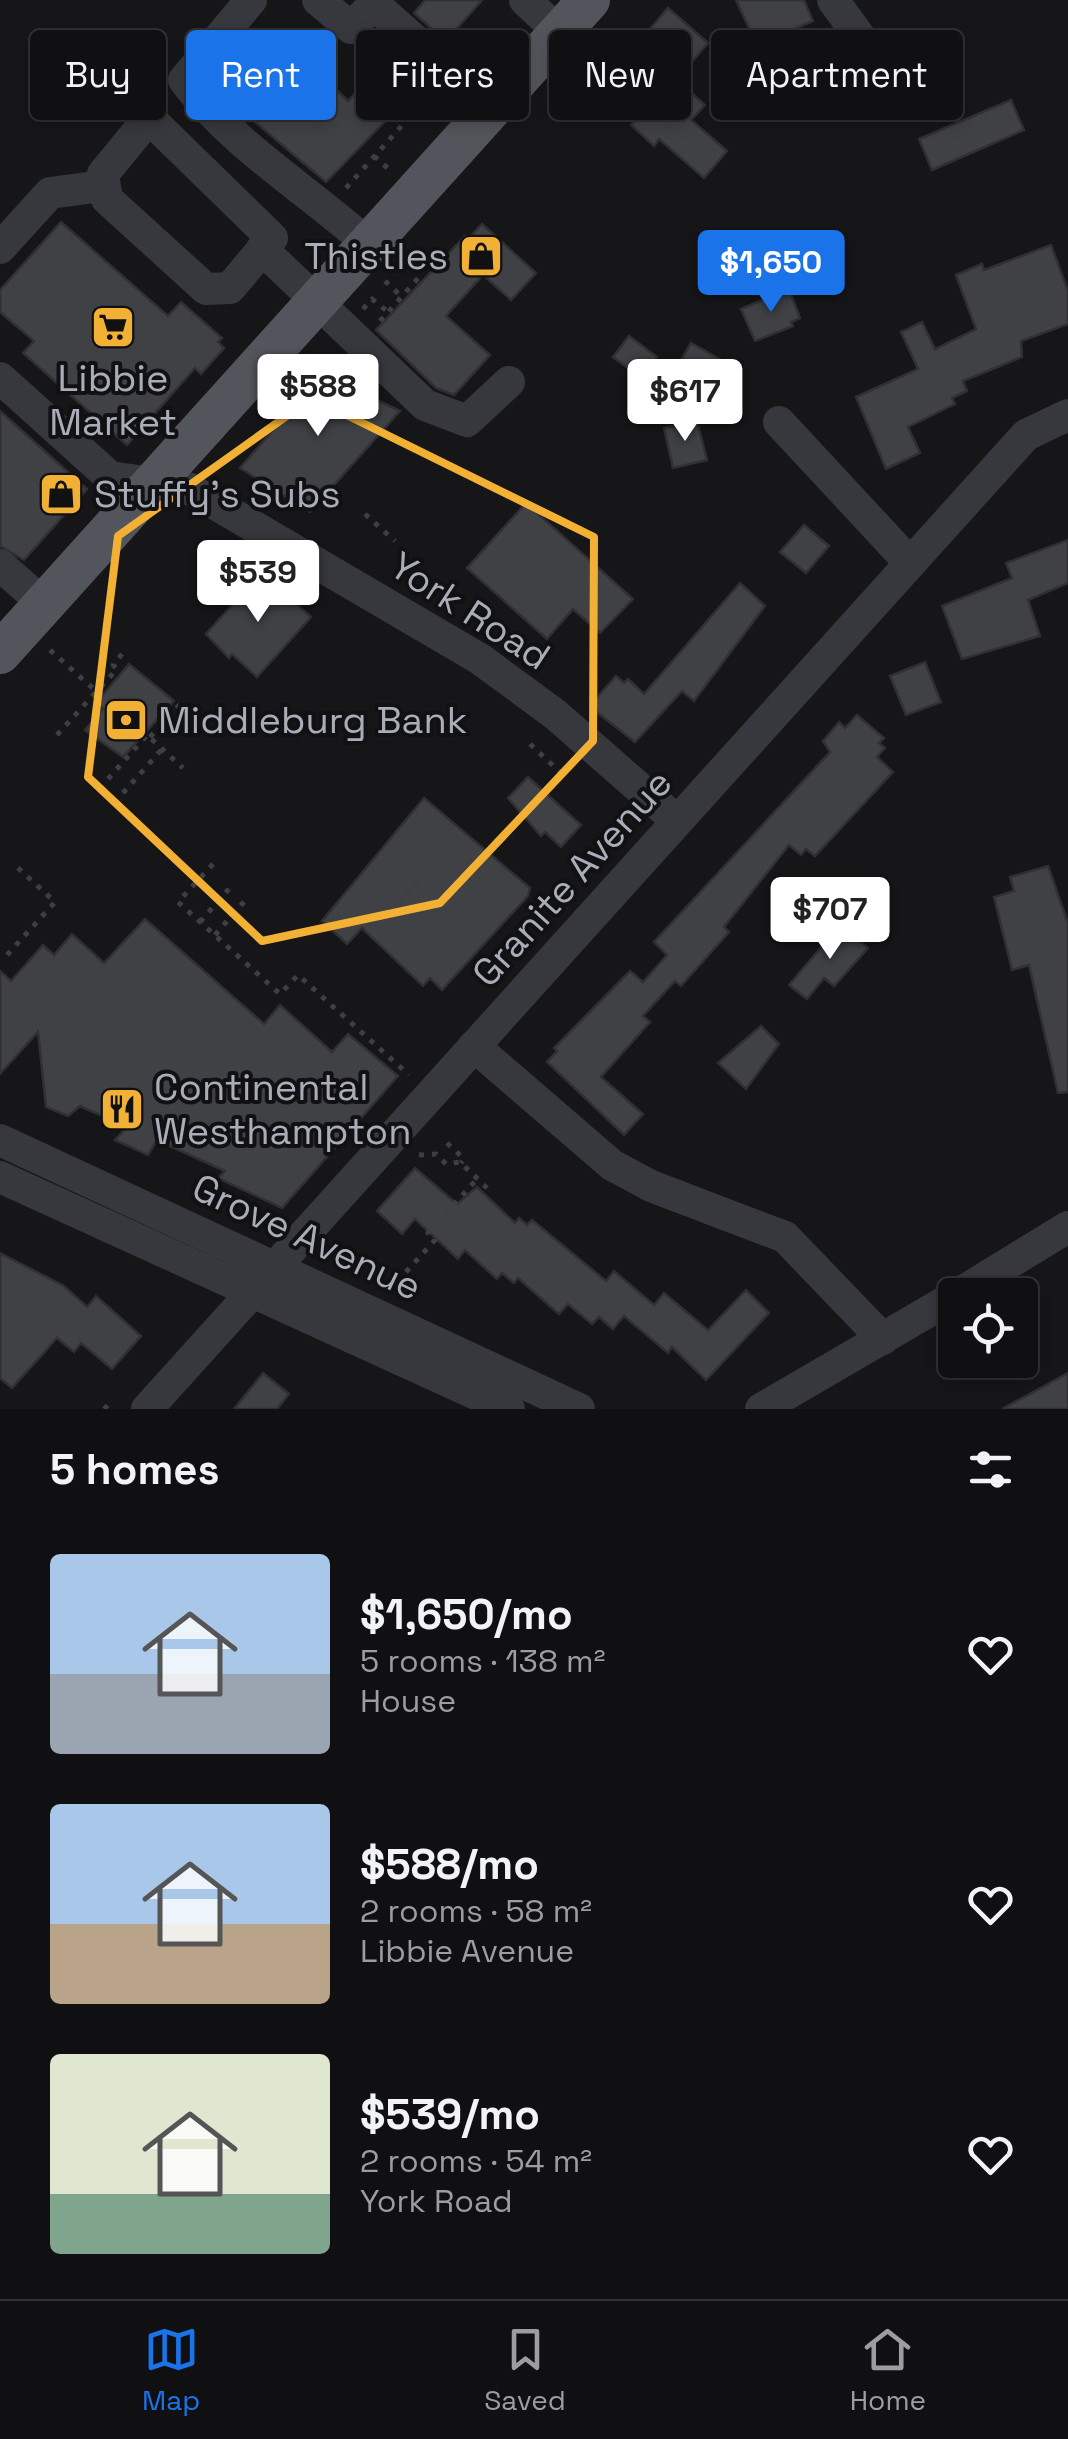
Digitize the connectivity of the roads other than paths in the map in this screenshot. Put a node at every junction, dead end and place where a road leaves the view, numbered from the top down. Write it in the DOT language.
graph roads {
  1 [pos="250,0"];
  2 [pos="318,0"];
  3 [pos="525,0"];
  4 [pos="589,0"];
  5 [pos="832,0"];
  6 [pos="404,30"];
  7 [pos="557,30"];
  8 [pos="561,30"];
  9 [pos="854,30"];
  10 [pos="549,43"];
  11 [pos="529,66"];
  12 [pos="483,120"];
  13 [pos="102,186"];
  14 [pos="0,248"];
  15 [pos="262,249"];
  16 [pos="376,262"];
  17 [pos="315,302"];
  18 [pos="0,378"];
  19 [pos="509,382"];
  20 [pos="1068,416"];
  21 [pos="779,422"];
  22 [pos="153,483"];
  23 [pos="910,563"];
  24 [pos="0,565"];
  25 [pos="44,604"];
  26 [pos="0,654"];
  27 [pos="677,821"];
  28 [pos="474,1046"];
  29 [pos="0,1140"];
  30 [pos="0,1176"];
  31 [pos="1068,1227"];
  32 [pos="276,1267"];
  33 [pos="985,1278"];
  34 [pos="253,1292"];
  35 [pos="938,1307"];
  36 [pos="883,1339"];
  37 [pos="148,1409"];
  38 [pos="509,1409"];
  39 [pos="579,1409"];
  40 [pos="761,1409"];
  1 -- 16 [label="street"];
  2 -- 6 [label="street"];
  3 -- 7 [label="street"];
  4 -- 8 [label="main road"];
  5 -- 9 [label="street"];
  10 -- 11 [label="main road"];
  12 -- 16 [label="main road"];
  13 -- 14 [label="street"];
  13 -- 15 [label="street"];
  13 -- 15 [label="street"];
  15 -- 17 [label="street"];
  16 -- 17 [label="main road"];
  17 -- 19 [label="street"];
  17 -- 22 [label="main road"];
  18 -- 22 [label="street, York Road"];
  20 -- 23 [label="street, Granite Avenue"];
  21 -- 23 [label="street"];
  22 -- 25 [label="main road"];
  22 -- 27 [label="street, York Road"];
  23 -- 27 [label="street, Granite Avenue"];
  24 -- 25 [label="street"];
  25 -- 26 [label="main road"];
  27 -- 28 [label="street, Granite Avenue"];
  28 -- 32 [label="street, Granite Avenue"];
  28 -- 36 [label="street"];
  29 -- 32 [label="street, Grove Avenue"];
  30 -- 34 [label="street, Grove Avenue"];
  31 -- 33 [label="street"];
  32 -- 34 [label="street, Granite Avenue"];
  32 -- 39 [label="street, Grove Avenue"];
  34 -- 37 [label="street, Granite Avenue"];
  34 -- 38 [label="street, Grove Avenue"];
  35 -- 36 [label="street"];
  36 -- 40 [label="street"];
}
